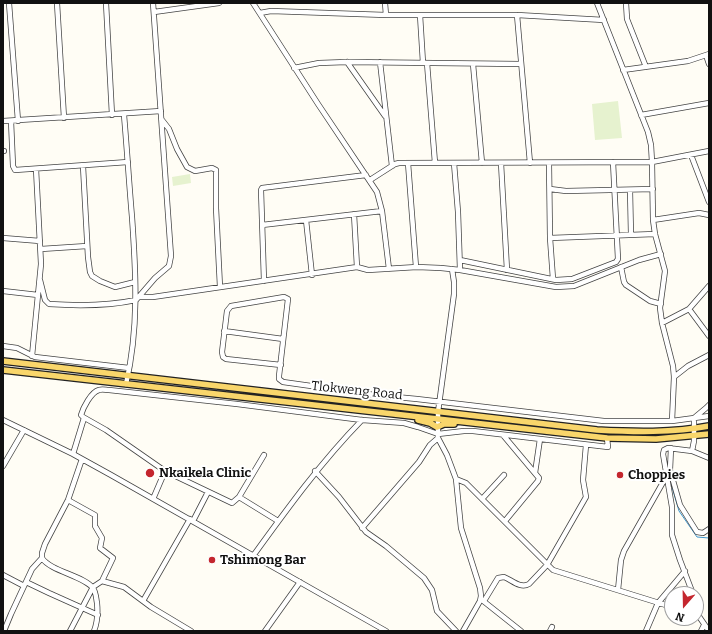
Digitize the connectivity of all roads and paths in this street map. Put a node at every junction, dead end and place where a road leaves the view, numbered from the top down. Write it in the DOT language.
graph roads {
  1 [pos="9,3"];
  2 [pos="57,3"];
  3 [pos="106,3"];
  4 [pos="153,3"];
  5 [pos="219,3"];
  6 [pos="253,3"];
  7 [pos="385,3"];
  8 [pos="597,3"];
  9 [pos="626,3"];
  10 [pos="154,12"];
  11 [pos="260,13"];
  12 [pos="386,15"];
  13 [pos="420,15"];
  14 [pos="517,15"];
  15 [pos="604,20"];
  16 [pos="707,54"];
  17 [pos="347,62"];
  18 [pos="380,62"];
  19 [pos="425,63"];
  20 [pos="473,64"];
  21 [pos="521,64"];
  22 [pos="709,64"];
  23 [pos="646,67"];
  24 [pos="294,68"];
  25 [pos="623,70"];
  26 [pos="709,103"];
  27 [pos="161,111"];
  28 [pos="124,114"];
  29 [pos="112,115"];
  30 [pos="641,115"];
  31 [pos="64,118"];
  32 [pos="386,118"];
  33 [pos="18,120"];
  34 [pos="162,120"];
  35 [pos="3,121"];
  36 [pos="11,121"];
  37 [pos="709,152"];
  38 [pos="690,155"];
  39 [pos="128,162"];
  40 [pos="613,162"];
  41 [pos="652,162"];
  42 [pos="408,163"];
  43 [pos="435,163"];
  44 [pos="454,163"];
  45 [pos="482,163"];
  46 [pos="500,163"];
  47 [pos="530,163"];
  48 [pos="549,163"];
  49 [pos="83,166"];
  50 [pos="392,166"];
  51 [pos="36,169"];
  52 [pos="366,174"];
  53 [pos="370,180"];
  54 [pos="550,189"];
  55 [pos="653,189"];
  56 [pos="614,190"];
  57 [pos="630,190"];
  58 [pos="709,202"];
  59 [pos="382,210"];
  60 [pos="354,214"];
  61 [pos="709,215"];
  62 [pos="306,220"];
  63 [pos="653,220"];
  64 [pos="262,225"];
  65 [pos="655,234"];
  66 [pos="631,235"];
  67 [pos="616,236"];
  68 [pos="3,238"];
  69 [pos="550,238"];
  70 [pos="40,241"];
  71 [pos="87,246"];
  72 [pos="40,249"];
  73 [pos="661,254"];
  74 [pos="460,260"];
  75 [pos="357,267"];
  76 [pos="416,267"];
  77 [pos="621,267"];
  78 [pos="389,268"];
  79 [pos="452,269"];
  80 [pos="460,270"];
  81 [pos="507,270"];
  82 [pos="312,274"];
  83 [pos="553,279"];
  84 [pos="40,280"];
  85 [pos="264,281"];
  86 [pos="135,282"];
  87 [pos="709,286"];
  88 [pos="220,287"];
  89 [pos="3,291"];
  90 [pos="38,295"];
  91 [pos="138,298"];
  92 [pos="661,304"];
  93 [pos="689,309"];
  94 [pos="662,323"];
  95 [pos="224,331"];
  96 [pos="709,336"];
  97 [pos="283,339"];
  98 [pos="3,346"];
  99 [pos="709,355"];
  100 [pos="32,356"];
  101 [pos="3,361"];
  102 [pos="280,365"];
  103 [pos="129,368"];
  104 [pos="3,370"];
  105 [pos="128,375"];
  106 [pos="674,377"];
  107 [pos="126,384"];
  108 [pos="440,402"];
  109 [pos="709,405"];
  110 [pos="438,412"];
  111 [pos="408,416"];
  112 [pos="709,416"];
  113 [pos="84,418"];
  114 [pos="694,418"];
  115 [pos="437,419"];
  116 [pos="3,420"];
  117 [pos="362,420"];
  118 [pos="672,421"];
  119 [pos="464,422"];
  120 [pos="709,426"];
  121 [pos="437,427"];
  122 [pos="693,428"];
  123 [pos="24,430"];
  124 [pos="709,434"];
  125 [pos="503,435"];
  126 [pos="438,436"];
  127 [pos="693,436"];
  128 [pos="607,438"];
  129 [pos="540,439"];
  130 [pos="586,445"];
  131 [pos="671,448"];
  132 [pos="692,451"];
  133 [pos="73,454"];
  134 [pos="264,455"];
  135 [pos="709,458"];
  136 [pos="82,459"];
  137 [pos="3,466"];
  138 [pos="165,471"];
  139 [pos="315,471"];
  140 [pos="535,473"];
  141 [pos="504,475"];
  142 [pos="666,477"];
  143 [pos="456,479"];
  144 [pos="208,492"];
  145 [pos="677,495"];
  146 [pos="239,497"];
  147 [pos="670,497"];
  148 [pos="153,499"];
  149 [pos="482,499"];
  150 [pos="68,500"];
  151 [pos="191,520"];
  152 [pos="278,521"];
  153 [pos="505,521"];
  154 [pos="362,528"];
  155 [pos="709,529"];
  156 [pos="253,556"];
  157 [pos="42,558"];
  158 [pos="547,565"];
  159 [pos="685,571"];
  160 [pos="3,575"];
  161 [pos="102,581"];
  162 [pos="300,582"];
  163 [pos="25,584"];
  164 [pos="690,586"];
  165 [pos="93,587"];
  166 [pos="618,590"];
  167 [pos="482,600"];
  168 [pos="143,601"];
  169 [pos="658,603"];
  170 [pos="664,605"];
  171 [pos="83,608"];
  172 [pos="98,614"];
  173 [pos="707,627"];
  174 [pos="4,631"];
  175 [pos="70,631"];
  176 [pos="94,631"];
  177 [pos="191,631"];
  178 [pos="265,631"];
  179 [pos="386,631"];
  180 [pos="456,631"];
  181 [pos="463,631"];
  182 [pos="521,631"];
  183 [pos="646,631"];
  184 [pos="701,631"];
  1 -- 33 [label="street"];
  2 -- 31 [label="street"];
  3 -- 29 [label="street"];
  4 -- 10 [label="street"];
  5 -- 10 [label="street"];
  6 -- 11 [label="street"];
  7 -- 12 [label="street"];
  8 -- 15 [label="street"];
  9 -- 23 [label="street"];
  10 -- 27 [label="street"];
  11 -- 12 [label="street"];
  11 -- 24 [label="street"];
  12 -- 13 [label="street"];
  13 -- 14 [label="street"];
  13 -- 19 [label="street"];
  14 -- 15 [label="street"];
  14 -- 21 [label="street"];
  15 -- 25 [label="street"];
  16 -- 22 [label="street"];
  16 -- 23 [label="street"];
  17 -- 18 [label="street"];
  17 -- 24 [label="street"];
  17 -- 32 [label="street"];
  18 -- 19 [label="street"];
  18 -- 32 [label="street"];
  19 -- 20 [label="street"];
  19 -- 43 [label="street"];
  20 -- 21 [label="street"];
  20 -- 45 [label="street"];
  21 -- 47 [label="street"];
  23 -- 25 [label="street"];
  24 -- 52 [label="street"];
  25 -- 30 [label="street"];
  26 -- 30 [label="street"];
  27 -- 28 [label="street"];
  27 -- 34 [label="street"];
  28 -- 29 [label="street"];
  28 -- 39 [label="street"];
  29 -- 31 [label="street"];
  30 -- 41 [label="street"];
  31 -- 33 [label="street"];
  32 -- 50 [label="street"];
  33 -- 36 [label="street"];
  34 -- 88 [label="street"];
  34 -- 91 [label="street"];
  35 -- 36 [label="street"];
  36 -- 51 [label="street"];
  37 -- 38 [label="street"];
  38 -- 41 [label="street"];
  38 -- 58 [label="street"];
  39 -- 49 [label="street"];
  39 -- 86 [label="street"];
  40 -- 41 [label="street"];
  40 -- 48 [label="street"];
  40 -- 56 [label="street"];
  41 -- 55 [label="street"];
  42 -- 43 [label="street"];
  42 -- 50 [label="street"];
  42 -- 76 [label="street"];
  43 -- 44 [label="street"];
  44 -- 45 [label="street"];
  44 -- 74 [label="street"];
  45 -- 46 [label="street"];
  46 -- 47 [label="street"];
  46 -- 81 [label="street"];
  47 -- 48 [label="street"];
  48 -- 54 [label="street"];
  49 -- 51 [label="street"];
  49 -- 71 [label="street"];
  50 -- 53 [label="street"];
  51 -- 70 [label="street"];
  52 -- 53 [label="street"];
  52 -- 64 [label="street"];
  53 -- 59 [label="street"];
  54 -- 56 [label="street"];
  54 -- 69 [label="street"];
  55 -- 57 [label="street"];
  55 -- 63 [label="street"];
  56 -- 57 [label="street"];
  56 -- 67 [label="street"];
  57 -- 66 [label="street"];
  59 -- 60 [label="street"];
  59 -- 78 [label="street"];
  60 -- 62 [label="street"];
  60 -- 75 [label="street"];
  61 -- 63 [label="street"];
  62 -- 64 [label="street"];
  62 -- 82 [label="street"];
  63 -- 65 [label="street"];
  64 -- 85 [label="street"];
  65 -- 66 [label="street"];
  65 -- 73 [label="street"];
  66 -- 67 [label="street"];
  67 -- 69 [label="street"];
  67 -- 83 [label="street"];
  68 -- 70 [label="street"];
  69 -- 83 [label="street"];
  70 -- 72 [label="street"];
  71 -- 72 [label="street"];
  71 -- 86 [label="street"];
  72 -- 84 [label="street"];
  73 -- 77 [label="street"];
  73 -- 92 [label="street"];
  74 -- 80 [label="street"];
  74 -- 81 [label="street"];
  75 -- 78 [label="street"];
  75 -- 82 [label="street"];
  76 -- 78 [label="street"];
  76 -- 79 [label="street"];
  77 -- 80 [label="street"];
  77 -- 92 [label="street"];
  79 -- 80 [label="street"];
  79 -- 108 [label="street"];
  81 -- 83 [label="street"];
  82 -- 85 [label="street"];
  84 -- 90 [label="street"];
  84 -- 91 [label="street"];
  85 -- 88 [label="street"];
  86 -- 91 [label="street"];
  87 -- 93 [label="street"];
  88 -- 91 [label="street"];
  89 -- 90 [label="street"];
  90 -- 100 [label="street"];
  91 -- 103 [label="street"];
  92 -- 94 [label="street"];
  93 -- 94 [label="street"];
  93 -- 96 [label="street"];
  94 -- 106 [label="street"];
  95 -- 97 [label="street"];
  95 -- 97 [label="street"];
  95 -- 102 [label="street"];
  97 -- 102 [label="street"];
  98 -- 100 [label="street"];
  99 -- 106 [label="street"];
  100 -- 103 [label="street"];
  101 -- 105 [label="main road, Tlokweng Road"];
  102 -- 108 [label="street"];
  103 -- 105 [label="street"];
  104 -- 107 [label="main road, Tlokweng Road"];
  105 -- 107 [label="street"];
  105 -- 110 [label="main road, Tlokweng Road"];
  106 -- 118 [label="street"];
  107 -- 111 [label="main road, Tlokweng Road"];
  108 -- 110 [label="street"];
  108 -- 118 [label="street"];
  109 -- 114 [label="street"];
  110 -- 115 [label="street"];
  110 -- 122 [label="main road, Tlokweng Road"];
  111 -- 115 [label="main road, Tlokweng Road"];
  111 -- 121 [label="main road"];
  112 -- 114 [label="street"];
  113 -- 117 [label="street"];
  113 -- 133 [label="street"];
  113 -- 138 [label="street"];
  114 -- 118 [label="street"];
  114 -- 122 [label="street"];
  115 -- 119 [label="main road, Tlokweng Road"];
  115 -- 121 [label="street"];
  116 -- 123 [label="street"];
  117 -- 126 [label="street"];
  117 -- 139 [label="street"];
  119 -- 121 [label="main road"];
  119 -- 128 [label="main road, Tlokweng Road"];
  120 -- 122 [label="main road, Tlokweng Road"];
  121 -- 126 [label="street"];
  122 -- 127 [label="street"];
  123 -- 133 [label="street"];
  123 -- 137 [label="street"];
  124 -- 127 [label="main road, Tlokweng Road"];
  125 -- 126 [label="street"];
  125 -- 129 [label="street"];
  125 -- 140 [label="street"];
  126 -- 143 [label="street"];
  126 -- 154 [label="street"];
  127 -- 128 [label="main road, Tlokweng Road"];
  127 -- 132 [label="street"];
  128 -- 130 [label="street"];
  129 -- 130 [label="street"];
  129 -- 140 [label="street"];
  130 -- 158 [label="street"];
  131 -- 132 [label="street"];
  131 -- 142 [label="street"];
  131 -- 145 [label="street"];
  132 -- 135 [label="street"];
  133 -- 136 [label="street"];
  134 -- 146 [label="street"];
  136 -- 148 [label="street"];
  136 -- 150 [label="street"];
  138 -- 144 [label="street"];
  138 -- 148 [label="street"];
  139 -- 152 [label="street"];
  139 -- 154 [label="street"];
  140 -- 153 [label="street"];
  141 -- 149 [label="street"];
  142 -- 147 [label="street"];
  142 -- 166 [label="street"];
  143 -- 149 [label="street"];
  143 -- 167 [label="street"];
  144 -- 146 [label="street"];
  144 -- 151 [label="street"];
  145 -- 147 [label="street"];
  145 -- 155 [label="street"];
  146 -- 152 [label="street"];
  147 -- 159 [label="street"];
  148 -- 151 [label="street"];
  149 -- 153 [label="street"];
  150 -- 157 [label="street"];
  150 -- 161 [label="street"];
  151 -- 156 [label="street"];
  151 -- 168 [label="street"];
  152 -- 156 [label="street"];
  153 -- 158 [label="street"];
  154 -- 180 [label="street"];
  156 -- 162 [label="street"];
  157 -- 163 [label="street"];
  157 -- 165 [label="street"];
  158 -- 166 [label="street"];
  158 -- 167 [label="street"];
  159 -- 164 [label="street"];
  159 -- 169 [label="street"];
  160 -- 163 [label="street"];
  161 -- 165 [label="street"];
  161 -- 168 [label="street"];
  162 -- 178 [label="street"];
  162 -- 179 [label="street"];
  163 -- 171 [label="street"];
  163 -- 174 [label="street"];
  165 -- 171 [label="street"];
  165 -- 172 [label="street"];
  166 -- 169 [label="street"];
  167 -- 181 [label="street"];
  167 -- 182 [label="street"];
  168 -- 177 [label="street"];
  169 -- 170 [label="street"];
  169 -- 183 [label="street"];
  171 -- 172 [label="street"];
  171 -- 175 [label="street"];
  172 -- 176 [label="street"];
  173 -- 184 [label="street"];
}
